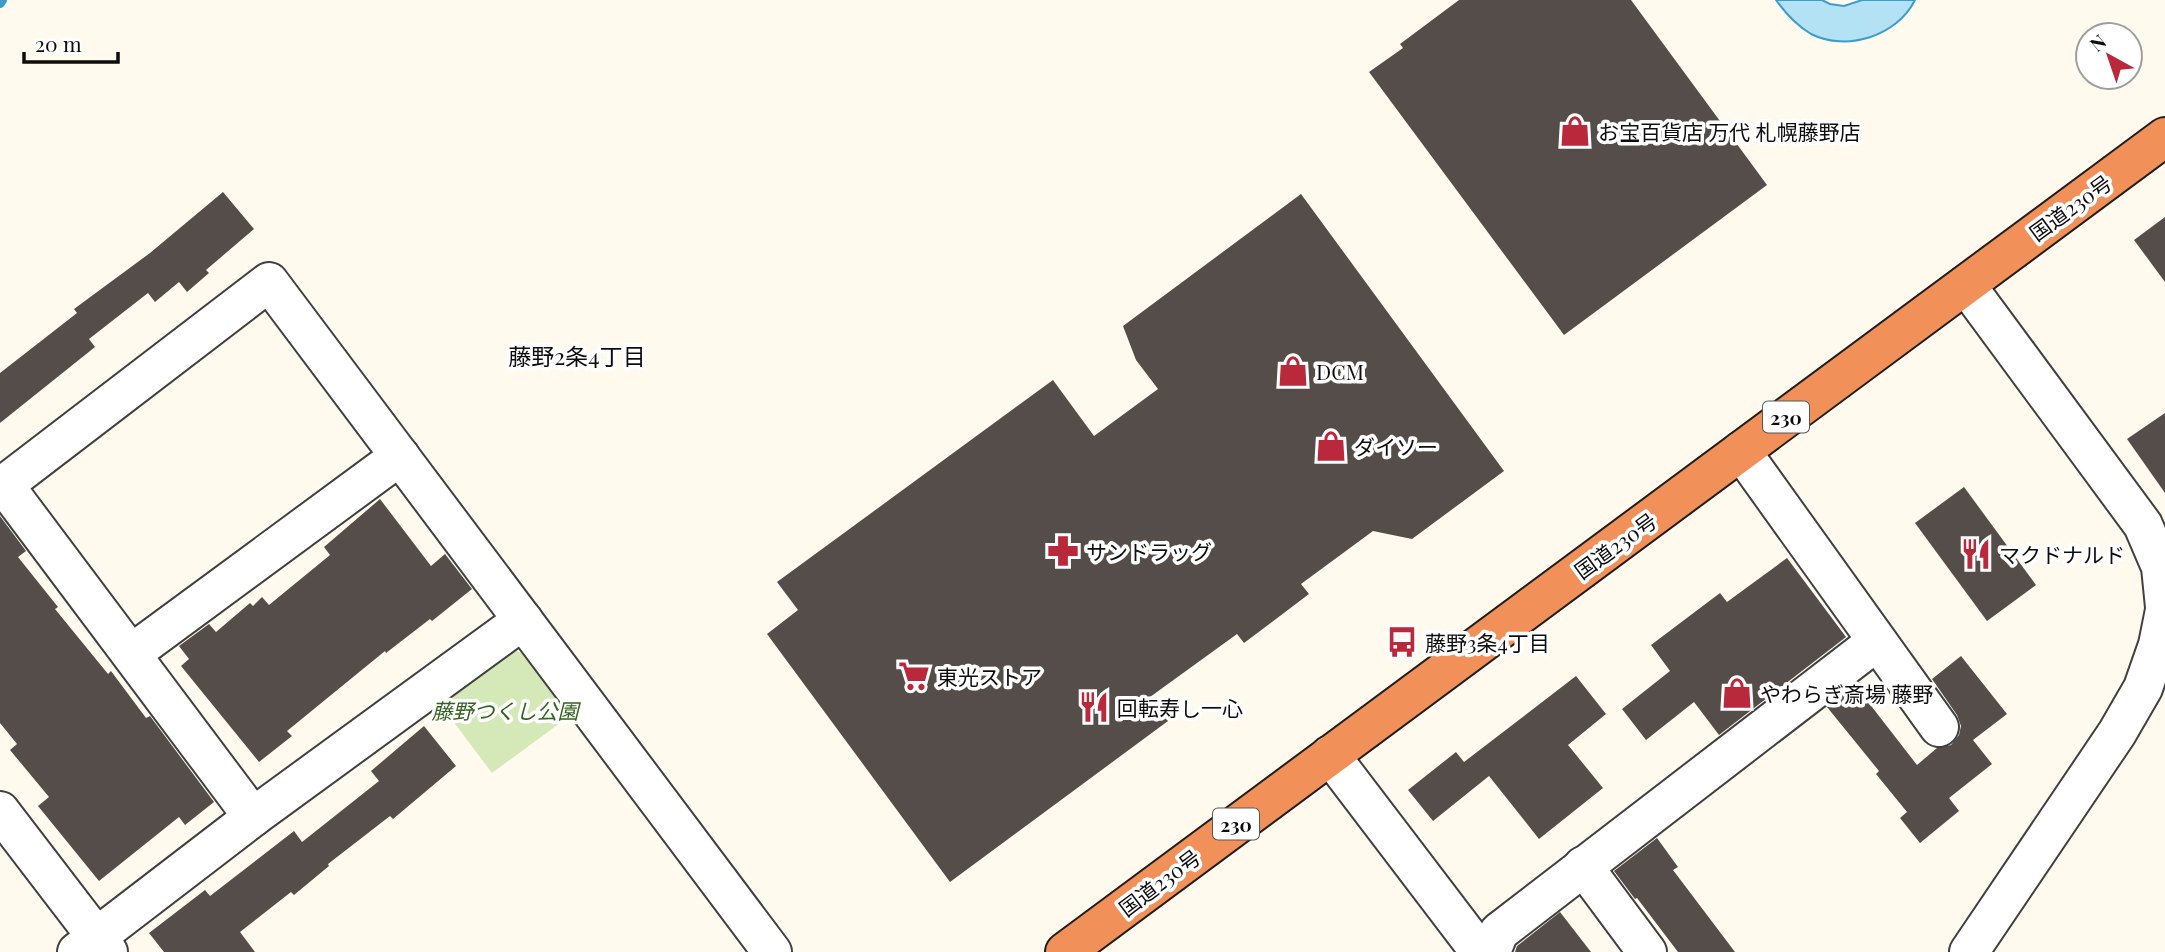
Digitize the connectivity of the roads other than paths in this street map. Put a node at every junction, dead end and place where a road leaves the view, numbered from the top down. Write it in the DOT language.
graph roads {
  1 [pos="2165,137"];
  2 [pos="1966,285"];
  3 [pos="1741,451"];
  4 [pos="400,456"];
  5 [pos="2,486"];
  6 [pos="2165,608"];
  7 [pos="523,620"];
  8 [pos="1876,642"];
  9 [pos="131,654"];
  10 [pos="1939,727"];
  11 [pos="1330,755"];
  12 [pos="0,810"];
  13 [pos="253,817"];
  14 [pos="1583,866"];
  15 [pos="94,947"];
  16 [pos="1069,951"];
  17 [pos="772,952"];
  18 [pos="1480,952"];
  19 [pos="1491,952"];
  20 [pos="1647,952"];
  21 [pos="1969,952"];
  1 -- 2 [label="highway, 国道230号 / 230"];
  2 -- 3 [label="highway, 国道230号 / 230"];
  2 -- 6 [label="street"];
  3 -- 8 [label="street"];
  3 -- 11 [label="highway, 国道230号 / 230"];
  4 -- 5 [label="street"];
  4 -- 7 [label="street"];
  4 -- 9 [label="street"];
  5 -- 9 [label="street"];
  6 -- 21 [label="street"];
  7 -- 13 [label="street"];
  7 -- 17 [label="street"];
  8 -- 10 [label="street"];
  8 -- 14 [label="street"];
  9 -- 13 [label="street"];
  11 -- 16 [label="highway, 国道230号 / 230"];
  11 -- 18 [label="street"];
  12 -- 15 [label="street"];
  13 -- 15 [label="street"];
  14 -- 19 [label="street"];
  14 -- 20 [label="street"];
}
